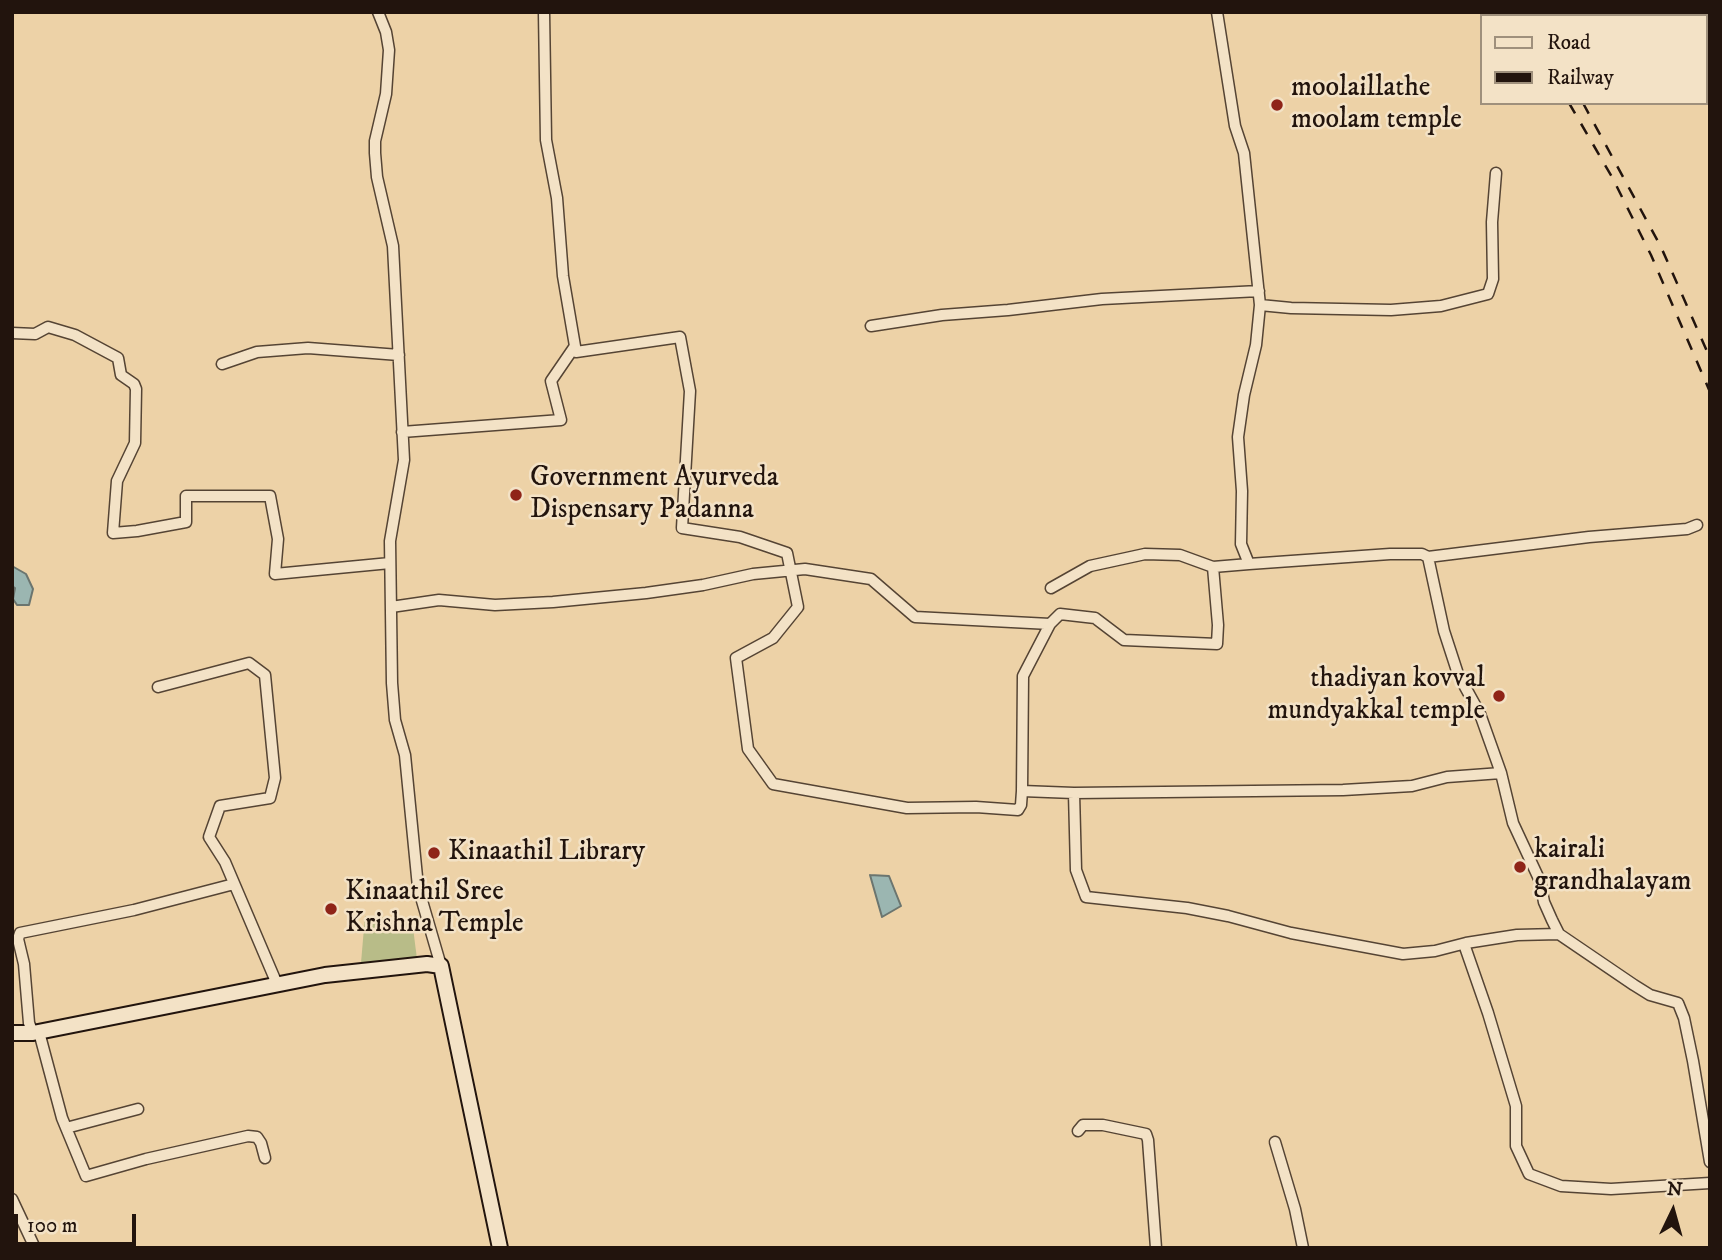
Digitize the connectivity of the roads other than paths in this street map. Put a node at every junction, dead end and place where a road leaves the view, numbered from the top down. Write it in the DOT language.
graph roads {
  1 [pos="378,12"];
  2 [pos="544,12"];
  3 [pos="1217,12"];
  4 [pos="1496,173"];
  5 [pos="1259,291"];
  6 [pos="1260,305"];
  7 [pos="871,326"];
  8 [pos="12,333"];
  9 [pos="575,346"];
  10 [pos="399,355"];
  11 [pos="222,364"];
  12 [pos="402,432"];
  13 [pos="1697,525"];
  14 [pos="1427,557"];
  15 [pos="390,563"];
  16 [pos="1249,565"];
  17 [pos="1213,567"];
  18 [pos="790,570"];
  19 [pos="1051,588"];
  20 [pos="391,607"];
  21 [pos="1050,624"];
  22 [pos="158,687"];
  23 [pos="1501,772"];
  24 [pos="1023,791"];
  25 [pos="1073,793"];
  26 [pos="234,884"];
  27 [pos="1559,934"];
  28 [pos="1464,944"];
  29 [pos="441,966"];
  30 [pos="277,984"];
  31 [pos="12,1033"];
  32 [pos="36,1033"];
  33 [pos="138,1109"];
  34 [pos="66,1128"];
  35 [pos="1078,1131"];
  36 [pos="1275,1142"];
  37 [pos="265,1158"];
  38 [pos="1710,1162"];
  39 [pos="1710,1183"];
  40 [pos="12,1199"];
  41 [pos="35,1248"];
  42 [pos="500,1248"];
  43 [pos="1156,1248"];
  44 [pos="1304,1248"];
  1 -- 10 [label="street"];
  2 -- 9 [label="street"];
  3 -- 5 [label="street"];
  4 -- 6 [label="street"];
  5 -- 6 [label="street"];
  5 -- 7 [label="street"];
  6 -- 16 [label="street"];
  8 -- 15 [label="street"];
  9 -- 12 [label="street"];
  9 -- 18 [label="street"];
  10 -- 11 [label="street"];
  10 -- 12 [label="street"];
  12 -- 15 [label="street"];
  13 -- 14 [label="street"];
  14 -- 16 [label="street"];
  14 -- 23 [label="street"];
  15 -- 20 [label="street"];
  16 -- 17 [label="street"];
  17 -- 19 [label="street"];
  17 -- 21 [label="street"];
  18 -- 20 [label="street"];
  18 -- 21 [label="street"];
  18 -- 24 [label="street"];
  20 -- 29 [label="street"];
  21 -- 24 [label="street"];
  22 -- 26 [label="street"];
  23 -- 25 [label="street"];
  23 -- 27 [label="street"];
  24 -- 25 [label="street"];
  25 -- 28 [label="street"];
  26 -- 30 [label="street"];
  26 -- 32 [label="street"];
  27 -- 28 [label="street"];
  27 -- 38 [label="street"];
  28 -- 39 [label="street"];
  29 -- 30 [label="main road"];
  29 -- 42 [label="main road"];
  30 -- 32 [label="main road"];
  31 -- 32 [label="main road"];
  32 -- 34 [label="street"];
  33 -- 34 [label="street"];
  34 -- 37 [label="street"];
  35 -- 43 [label="street"];
  36 -- 44 [label="street"];
  40 -- 41 [label="street"];
}
